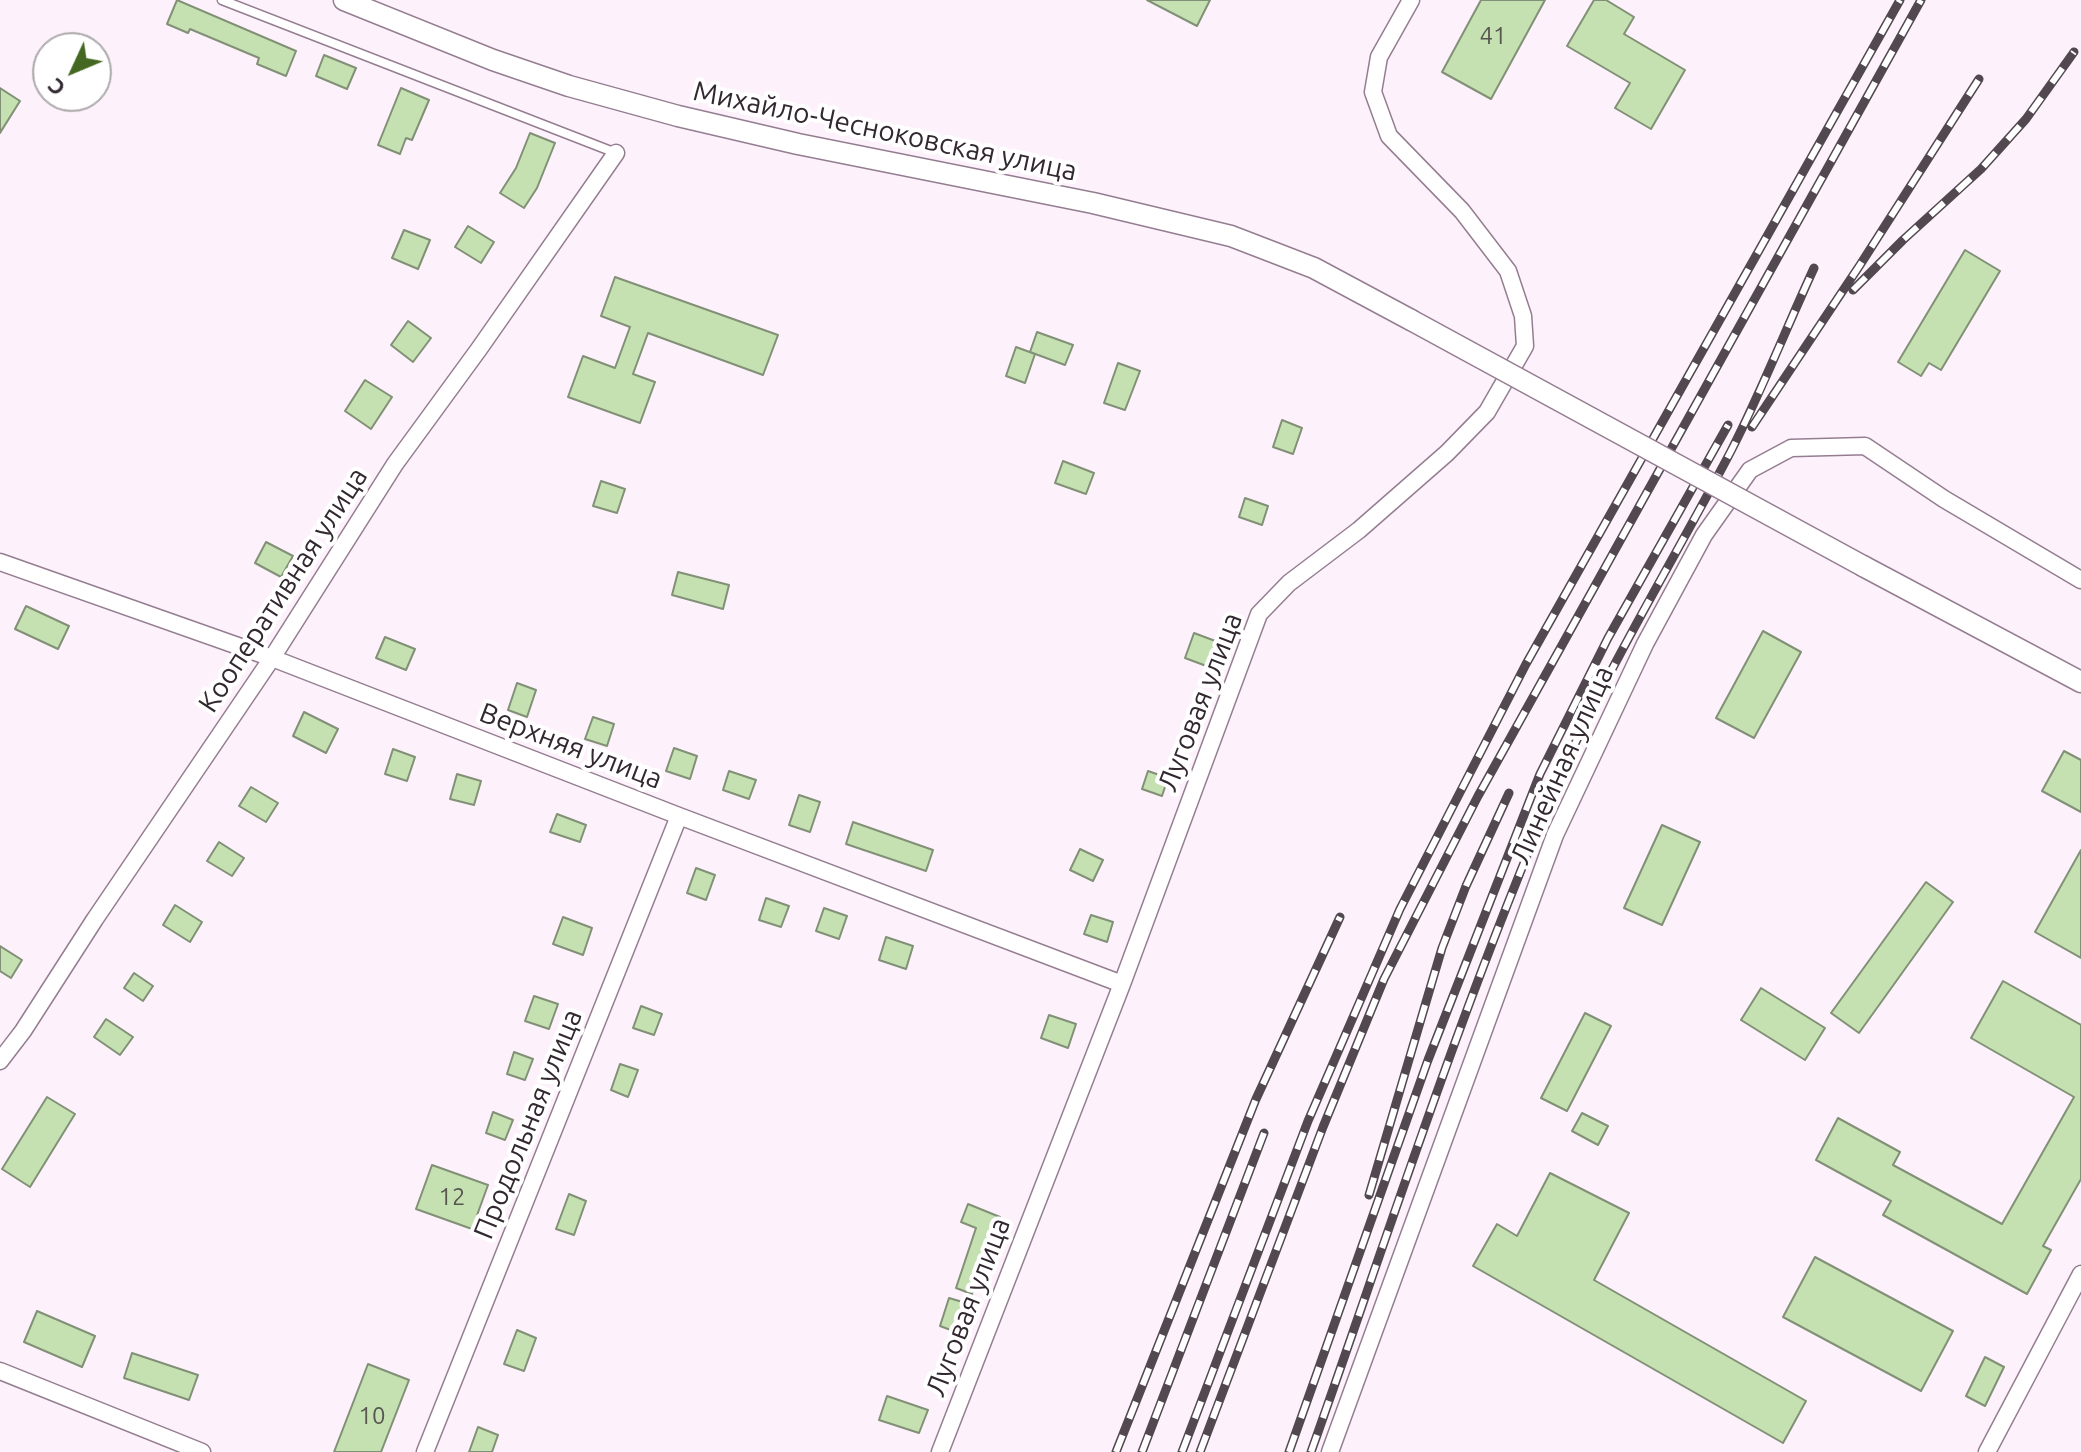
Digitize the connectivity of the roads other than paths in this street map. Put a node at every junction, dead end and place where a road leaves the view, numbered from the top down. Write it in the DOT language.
graph roads {
  1 [pos="222,0"];
  2 [pos="344,0"];
  3 [pos="1411,0"];
  4 [pos="616,153"];
  5 [pos="0,562"];
  6 [pos="2081,580"];
  7 [pos="272,658"];
  8 [pos="2081,682"];
  9 [pos="679,816"];
  10 [pos="1122,984"];
  11 [pos="0,1061"];
  12 [pos="2081,1274"];
  13 [pos="0,1371"];
  14 [pos="202,1452"];
  15 [pos="425,1452"];
  16 [pos="940,1452"];
  17 [pos="1330,1452"];
  18 [pos="1987,1452"];
  1 -- 4 [label="lane"];
  2 -- 8 [label="street, Михайло-Чесноковская улица, bridge"];
  3 -- 10 [label="street, Луговая улица"];
  4 -- 7 [label="street, Кооперативная улица"];
  5 -- 7 [label="street, Верхняя улица"];
  6 -- 17 [label="street, Линейная улица"];
  7 -- 9 [label="street, Верхняя улица"];
  7 -- 11 [label="street, Кооперативная улица"];
  9 -- 10 [label="street, Верхняя улица"];
  9 -- 15 [label="street, Продольная улица"];
  10 -- 16 [label="street, Луговая улица"];
  12 -- 18 [label="street"];
  13 -- 14 [label="street"];
}
